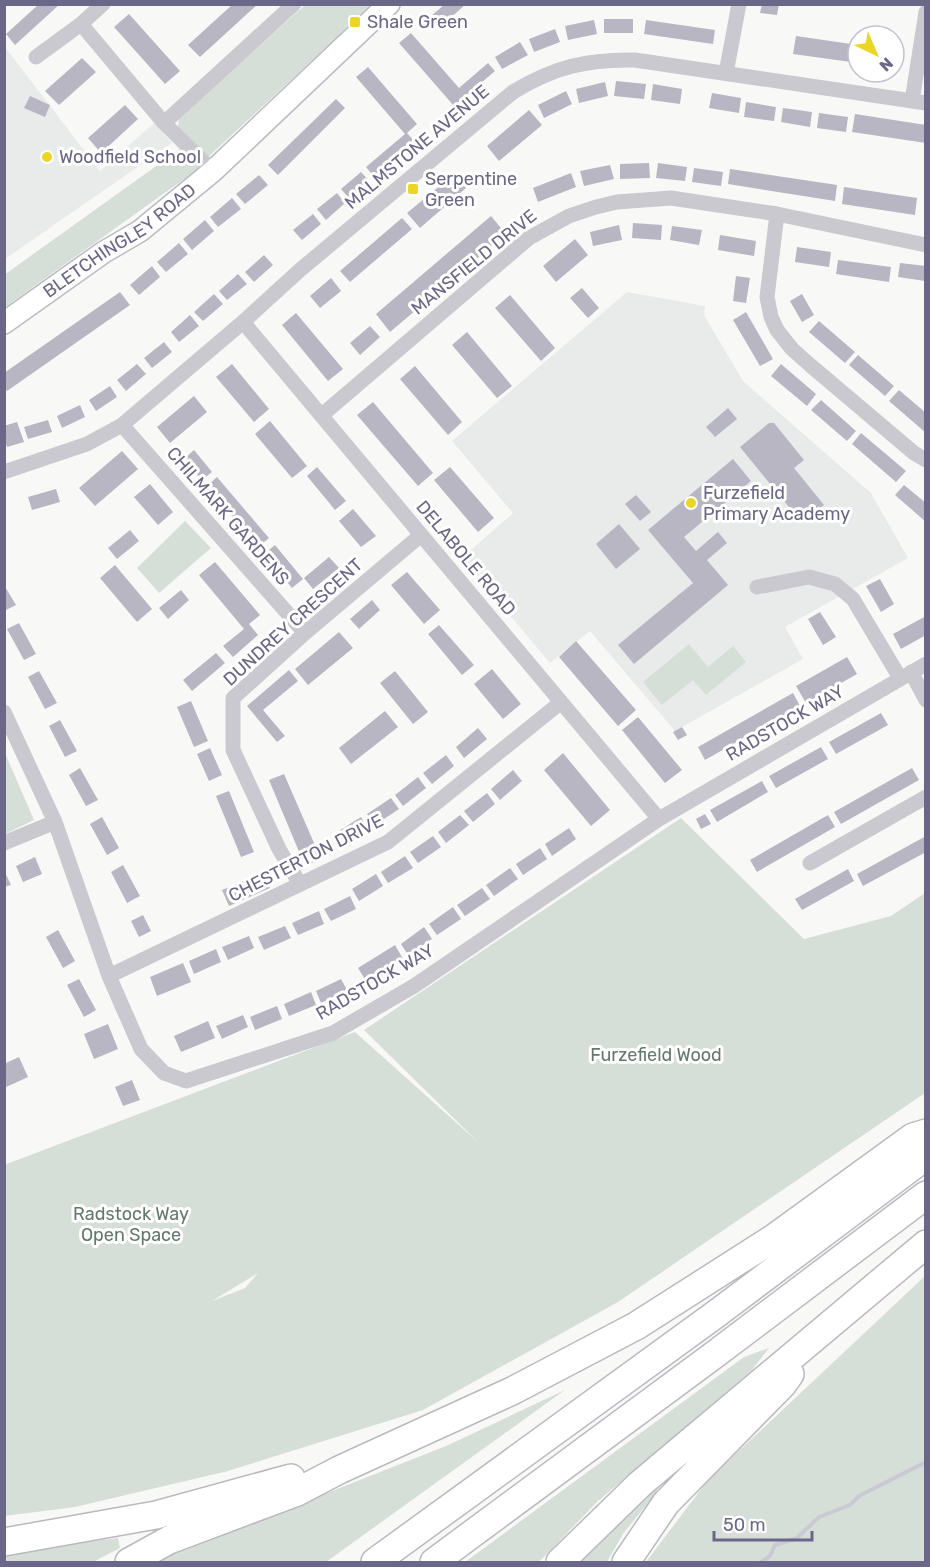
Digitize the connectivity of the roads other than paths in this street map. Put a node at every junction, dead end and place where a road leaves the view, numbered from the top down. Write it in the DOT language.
graph roads {
  1 [pos="103,4"];
  2 [pos="294,4"];
  3 [pos="389,4"];
  4 [pos="739,4"];
  5 [pos="926,12"];
  6 [pos="81,24"];
  7 [pos="36,57"];
  8 [pos="726,74"];
  9 [pos="919,102"];
  10 [pos="164,123"];
  11 [pos="213,171"];
  12 [pos="777,214"];
  13 [pos="926,245"];
  14 [pos="4,322"];
  15 [pos="243,322"];
  16 [pos="322,415"];
  17 [pos="122,424"];
  18 [pos="926,460"];
  19 [pos="4,472"];
  20 [pos="421,535"];
  21 [pos="757,587"];
  22 [pos="305,633"];
  23 [pos="926,664"];
  24 [pos="906,675"];
  25 [pos="926,700"];
  26 [pos="560,702"];
  27 [pos="4,712"];
  28 [pos="926,797"];
  29 [pos="659,819"];
  30 [pos="55,822"];
  31 [pos="4,843"];
  32 [pos="810,863"];
  33 [pos="300,885"];
  34 [pos="109,976"];
  35 [pos="926,1133"];
  36 [pos="926,1156"];
  37 [pos="926,1195"];
  38 [pos="926,1244"];
  39 [pos="818,1334"];
  40 [pos="339,1470"];
  41 [pos="4,1542"];
  42 [pos="129,1563"];
  43 [pos="375,1563"];
  44 [pos="434,1563"];
  45 [pos="560,1563"];
  46 [pos="626,1563"];
  1 -- 6 [label="street"];
  2 -- 10 [label="street"];
  3 -- 11 [label="street, BLETCHINGLEY ROAD"];
  4 -- 8 [label="street"];
  5 -- 9 [label="street"];
  6 -- 7 [label="street"];
  6 -- 10 [label="street"];
  8 -- 9 [label="street, MALMSTONE AVENUE"];
  8 -- 15 [label="street, MALMSTONE AVENUE"];
  10 -- 11 [label="street"];
  11 -- 14 [label="street, BLETCHINGLEY ROAD"];
  12 -- 13 [label="street, MANSFIELD DRIVE"];
  12 -- 16 [label="street, MANSFIELD DRIVE"];
  12 -- 18 [label="street"];
  15 -- 16 [label="street, DELABOLE ROAD"];
  15 -- 17 [label="street, MALMSTONE AVENUE"];
  16 -- 20 [label="street, DELABOLE ROAD"];
  17 -- 19 [label="street, MALMSTONE AVENUE"];
  17 -- 22 [label="street, CHILMARK GARDENS"];
  20 -- 22 [label="street, DUNDREY CRESCENT"];
  20 -- 26 [label="street, DELABOLE ROAD"];
  21 -- 24 [label="street"];
  22 -- 33 [label="street, DUNDREY CRESCENT"];
  23 -- 24 [label="street, RADSTOCK WAY"];
  24 -- 25 [label="street"];
  24 -- 29 [label="street, RADSTOCK WAY"];
  26 -- 29 [label="street, DELABOLE ROAD"];
  26 -- 33 [label="street, CHESTERTON DRIVE"];
  27 -- 30 [label="street, RADSTOCK WAY"];
  28 -- 32 [label="street"];
  29 -- 34 [label="street, RADSTOCK WAY"];
  30 -- 31 [label="street"];
  30 -- 34 [label="street, RADSTOCK WAY"];
  33 -- 34 [label="street, CHESTERTON DRIVE"];
  35 -- 40 [label="highway"];
  36 -- 43 [label="highway"];
  37 -- 44 [label="highway"];
  38 -- 39 [label="highway"];
  39 -- 45 [label="highway"];
  39 -- 46 [label="highway"];
  40 -- 41 [label="highway"];
  40 -- 42 [label="highway"];
}
